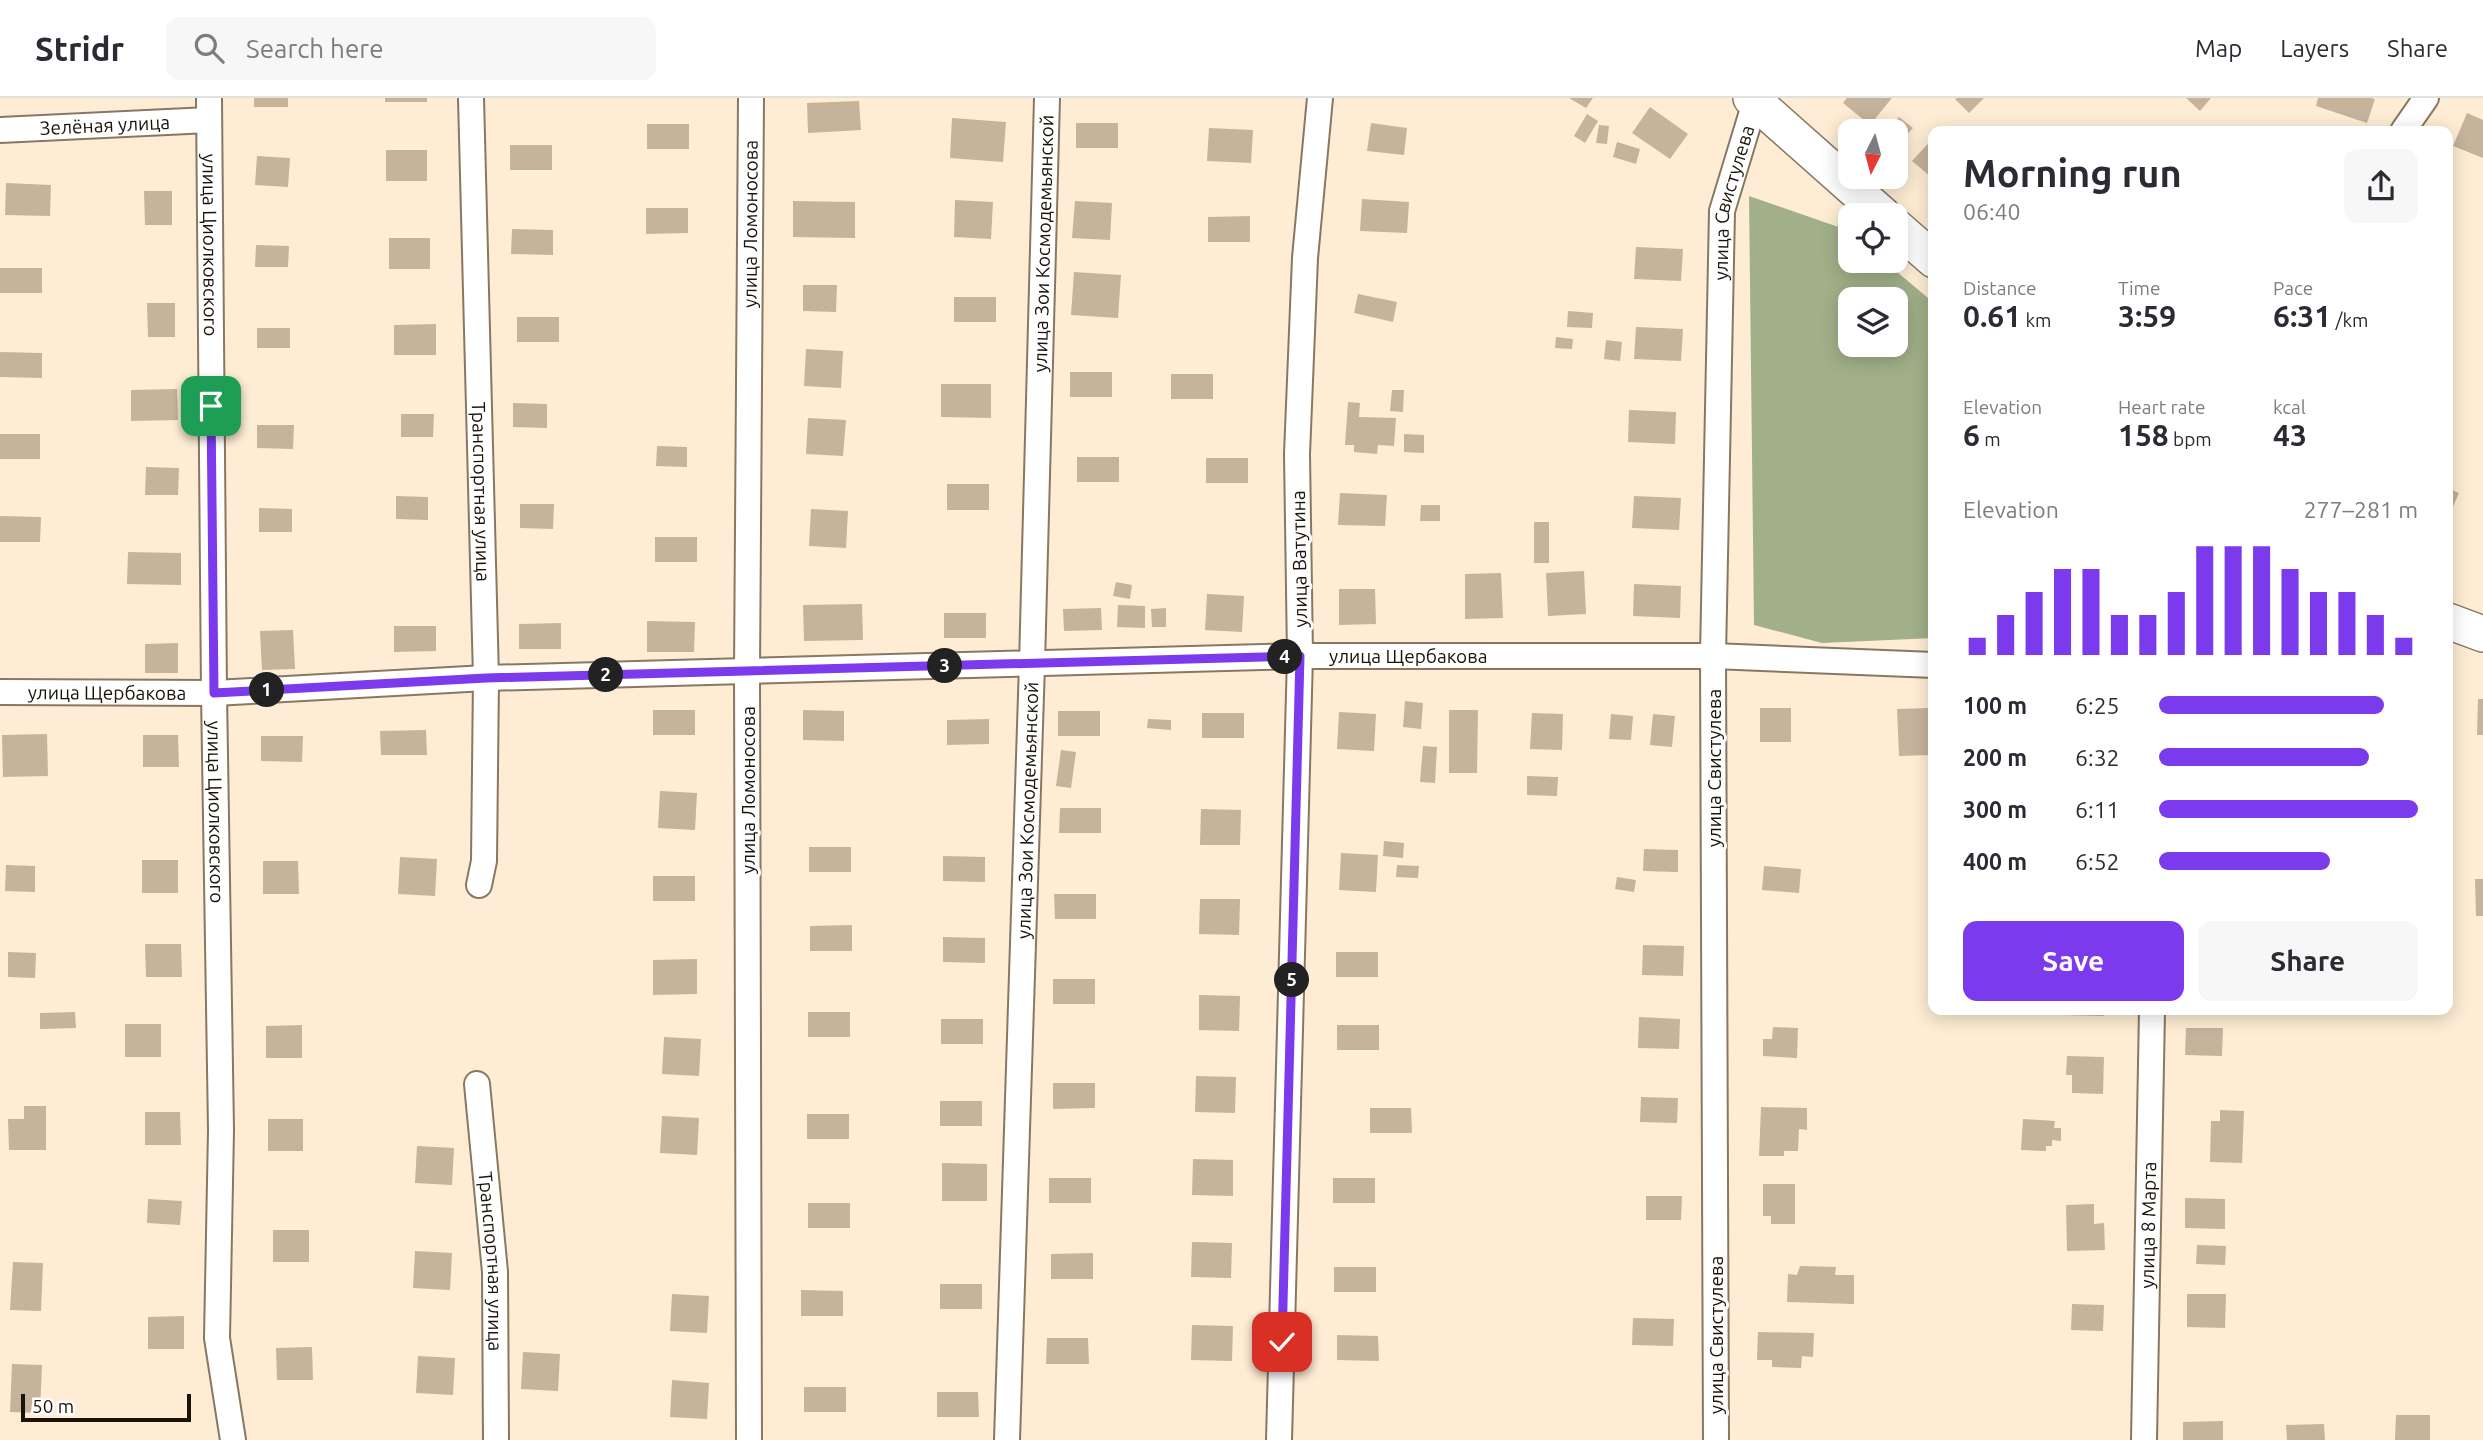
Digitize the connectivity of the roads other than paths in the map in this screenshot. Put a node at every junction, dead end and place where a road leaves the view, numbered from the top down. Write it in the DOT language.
graph roads {
  1 [pos="471,98"];
  2 [pos="751,98"];
  3 [pos="1047,98"];
  4 [pos="1320,98"];
  5 [pos="2426,98"];
  6 [pos="1753,100"];
  7 [pos="209,109"];
  8 [pos="2406,126"];
  9 [pos="0,130"];
  10 [pos="1869,203"];
  11 [pos="1908,237"];
  12 [pos="1928,255"];
  13 [pos="2453,623"];
  14 [pos="2483,634"];
  15 [pos="1300,656"];
  16 [pos="1713,656"];
  17 [pos="1032,664"];
  18 [pos="1928,665"];
  19 [pos="747,671"];
  20 [pos="486,678"];
  21 [pos="0,692"];
  22 [pos="214,693"];
  23 [pos="479,885"];
  24 [pos="2152,1015"];
  25 [pos="477,1084"];
  26 [pos="233,1440"];
  27 [pos="496,1440"];
  28 [pos="749,1440"];
  29 [pos="1007,1440"];
  30 [pos="1279,1440"];
  31 [pos="1716,1440"];
  32 [pos="2144,1440"];
  1 -- 20 [label="street, Транспортная улица"];
  2 -- 19 [label="street, улица Ломоносова"];
  3 -- 17 [label="street, улица Зои Космодемьянской"];
  4 -- 15 [label="street, улица Ватутина"];
  5 -- 8 [label="street"];
  6 -- 10 [label="main road"];
  6 -- 16 [label="street, улица Свистулева"];
  7 -- 9 [label="street, Зелёная улица"];
  7 -- 22 [label="street, улица Циолковского"];
  11 -- 12 [label="main road"];
  13 -- 14 [label="main road"];
  15 -- 16 [label="street, улица Щербакова"];
  15 -- 17 [label="street, улица Щербакова"];
  15 -- 30 [label="street, улица Ватутина"];
  16 -- 18 [label="street, улица Щербакова"];
  16 -- 31 [label="street, улица Свистулева"];
  17 -- 19 [label="street, улица Щербакова"];
  17 -- 29 [label="street, улица Зои Космодемьянской"];
  19 -- 20 [label="street, улица Щербакова"];
  19 -- 28 [label="street, улица Ломоносова"];
  20 -- 22 [label="street, улица Щербакова"];
  20 -- 23 [label="street, Транспортная улица"];
  21 -- 22 [label="street, улица Щербакова"];
  22 -- 26 [label="street, улица Циолковского"];
  24 -- 32 [label="street, улица 8 Марта"];
  25 -- 27 [label="street, Транспортная улица"];
}
